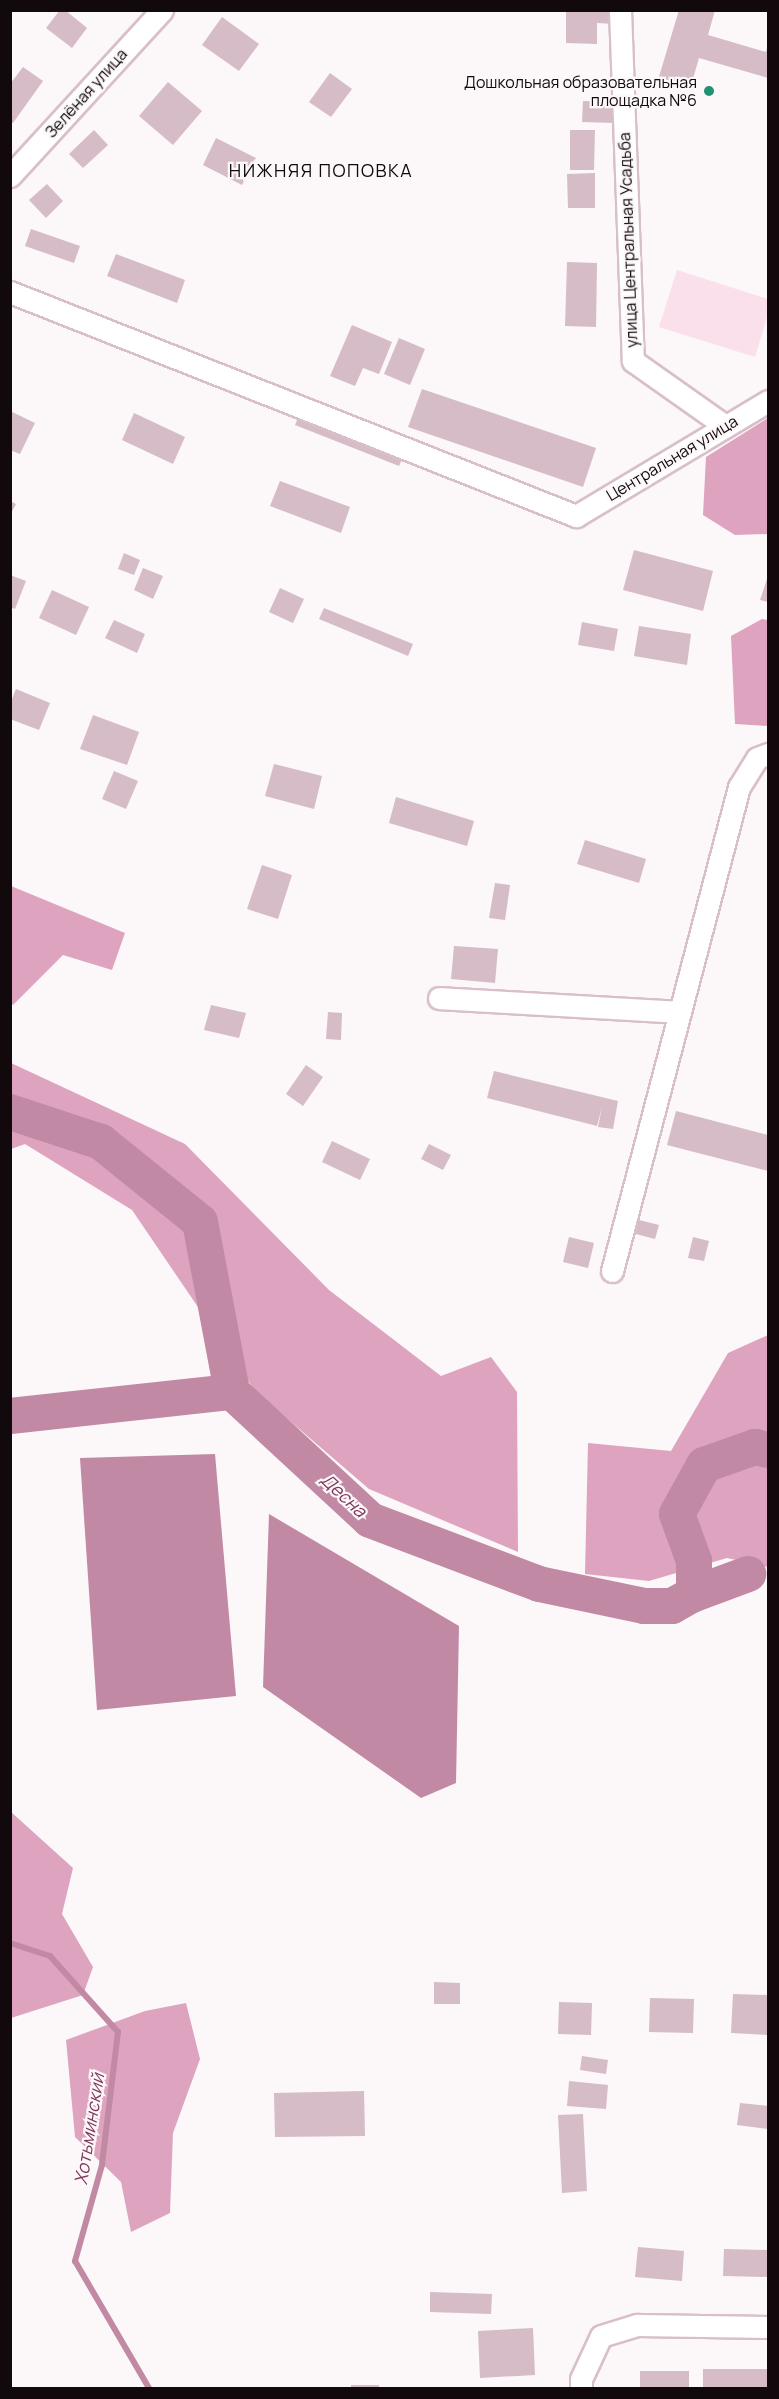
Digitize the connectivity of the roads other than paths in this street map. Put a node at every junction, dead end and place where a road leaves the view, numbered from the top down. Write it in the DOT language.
graph roads {
  1 [pos="162,10"];
  2 [pos="620,10"];
  3 [pos="10,176"];
  4 [pos="10,292"];
  5 [pos="768,401"];
  6 [pos="725,426"];
  7 [pos="768,754"];
  8 [pos="439,998"];
  9 [pos="680,1012"];
  10 [pos="612,1271"];
  11 [pos="768,2327"];
  12 [pos="581,2388"];
  1 -- 3 [label="street, Зелёная улица"];
  2 -- 6 [label="street, улица Центральная Усадьба"];
  4 -- 6 [label="street, Центральная улица"];
  5 -- 6 [label="street, Центральная улица"];
  7 -- 9 [label="street"];
  8 -- 9 [label="street"];
  9 -- 10 [label="street"];
  11 -- 12 [label="street"];
}
